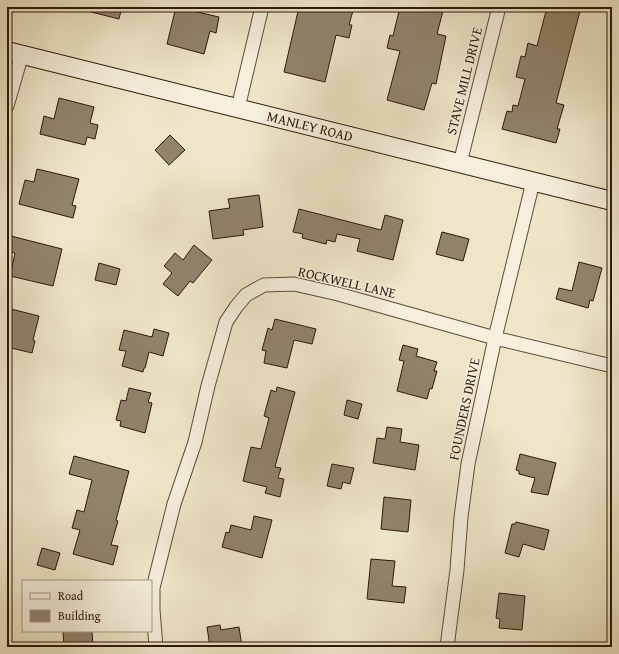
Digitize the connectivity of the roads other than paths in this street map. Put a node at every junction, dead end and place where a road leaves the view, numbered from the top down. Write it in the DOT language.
graph roads {
  1 [pos="262,7"];
  2 [pos="499,7"];
  3 [pos="15,52"];
  4 [pos="7,106"];
  5 [pos="238,108"];
  6 [pos="460,163"];
  7 [pos="533,182"];
  8 [pos="612,201"];
  9 [pos="495,338"];
  10 [pos="612,366"];
  11 [pos="156,647"];
  12 [pos="447,647"];
  1 -- 5 [label="street"];
  2 -- 6 [label="street, STAVE MILL DRIVE"];
  3 -- 4 [label="street"];
  3 -- 5 [label="street, MANLEY ROAD"];
  5 -- 6 [label="street, MANLEY ROAD"];
  6 -- 7 [label="street, MANLEY ROAD"];
  7 -- 8 [label="street, MANLEY ROAD"];
  7 -- 9 [label="street, FOUNDERS DRIVE"];
  9 -- 10 [label="street, ROCKWELL LANE"];
  9 -- 11 [label="street, ROCKWELL LANE"];
  9 -- 12 [label="street, FOUNDERS DRIVE"];
}
